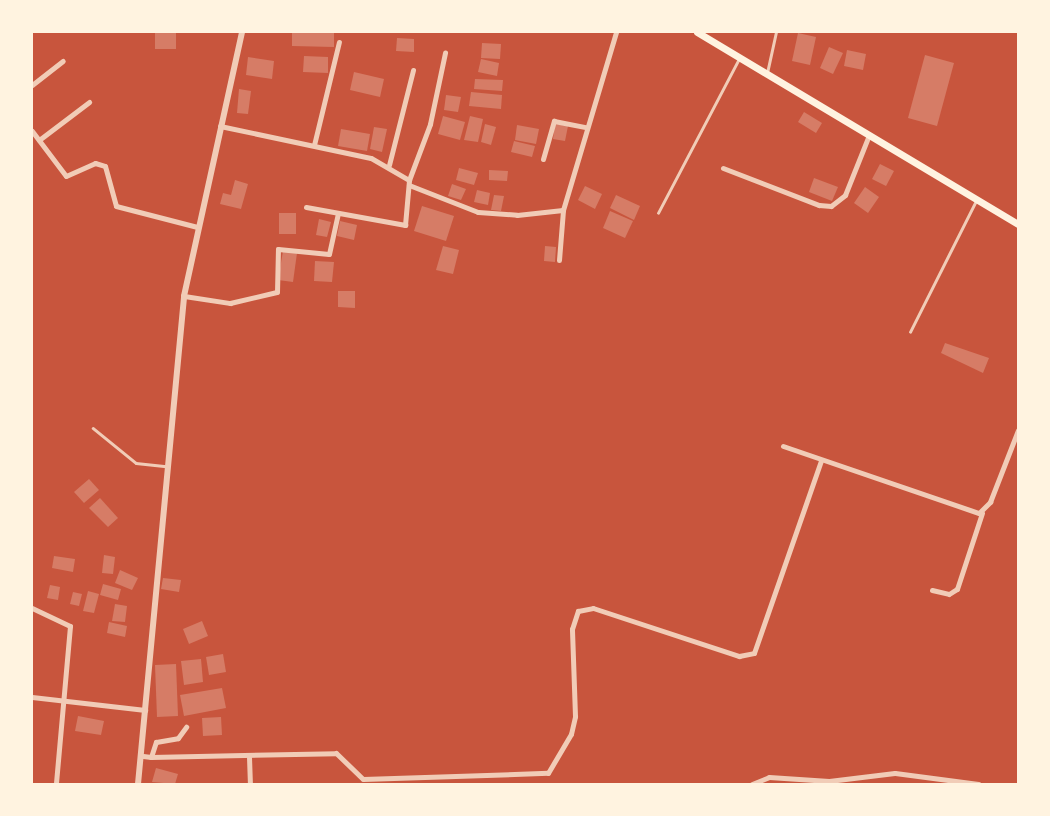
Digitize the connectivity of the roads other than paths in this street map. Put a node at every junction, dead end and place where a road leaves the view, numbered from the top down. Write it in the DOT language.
graph roads {
  1 [pos="242,32"];
  2 [pos="615,32"];
  3 [pos="697,32"];
  4 [pos="776,32"];
  5 [pos="339,42"];
  6 [pos="445,53"];
  7 [pos="739,59"];
  8 [pos="63,61"];
  9 [pos="413,70"];
  10 [pos="767,73"];
  11 [pos="32,85"];
  12 [pos="89,102"];
  13 [pos="220,126"];
  14 [pos="585,127"];
  15 [pos="32,131"];
  16 [pos="869,135"];
  17 [pos="39,140"];
  18 [pos="314,145"];
  19 [pos="543,159"];
  20 [pos="388,165"];
  21 [pos="723,168"];
  22 [pos="409,183"];
  23 [pos="976,201"];
  24 [pos="306,207"];
  25 [pos="563,211"];
  26 [pos="338,213"];
  27 [pos="658,213"];
  28 [pos="1018,224"];
  29 [pos="197,227"];
  30 [pos="559,260"];
  31 [pos="184,296"];
  32 [pos="910,332"];
  33 [pos="93,428"];
  34 [pos="1018,430"];
  35 [pos="783,446"];
  36 [pos="821,461"];
  37 [pos="166,466"];
  38 [pos="982,513"];
  39 [pos="932,590"];
  40 [pos="32,608"];
  41 [pos="32,697"];
  42 [pos="62,700"];
  43 [pos="145,710"];
  44 [pos="186,727"];
  45 [pos="143,756"];
  46 [pos="151,757"];
  47 [pos="249,757"];
  48 [pos="915,775"];
  49 [pos="853,776"];
  50 [pos="802,783"];
  51 [pos="970,784"];
  52 [pos="56,785"];
  53 [pos="138,785"];
  54 [pos="250,785"];
  55 [pos="752,785"];
  56 [pos="851,785"];
  57 [pos="913,785"];
  58 [pos="978,785"];
  1 -- 13 [label="street"];
  2 -- 14 [label="street"];
  3 -- 7 [label="main road"];
  4 -- 10 [label="lane"];
  5 -- 18 [label="street"];
  6 -- 22 [label="street"];
  7 -- 10 [label="main road"];
  7 -- 27 [label="lane"];
  8 -- 11 [label="street"];
  9 -- 20 [label="street"];
  10 -- 16 [label="main road"];
  12 -- 17 [label="street"];
  13 -- 18 [label="street"];
  13 -- 29 [label="street"];
  14 -- 19 [label="street"];
  14 -- 25 [label="street"];
  15 -- 17 [label="street"];
  16 -- 21 [label="street"];
  16 -- 23 [label="main road"];
  17 -- 29 [label="street"];
  18 -- 20 [label="street"];
  20 -- 22 [label="street"];
  22 -- 25 [label="street"];
  22 -- 26 [label="street"];
  23 -- 28 [label="main road"];
  23 -- 32 [label="lane"];
  24 -- 26 [label="street"];
  25 -- 30 [label="street"];
  26 -- 31 [label="street"];
  29 -- 31 [label="street"];
  31 -- 37 [label="street"];
  33 -- 37 [label="lane"];
  34 -- 38 [label="street"];
  35 -- 36 [label="street"];
  36 -- 38 [label="street"];
  36 -- 47 [label="street"];
  37 -- 43 [label="street"];
  38 -- 39 [label="street"];
  40 -- 42 [label="street"];
  41 -- 42 [label="street"];
  42 -- 43 [label="street"];
  42 -- 52 [label="street"];
  43 -- 45 [label="street"];
  44 -- 46 [label="street"];
  45 -- 46 [label="street"];
  45 -- 53 [label="street"];
  46 -- 47 [label="street"];
  47 -- 54 [label="street"];
  48 -- 49 [label="street"];
  48 -- 51 [label="street"];
  48 -- 57 [label="street"];
  49 -- 50 [label="street"];
  49 -- 56 [label="street"];
  50 -- 55 [label="street"];
  51 -- 58 [label="street"];
}
